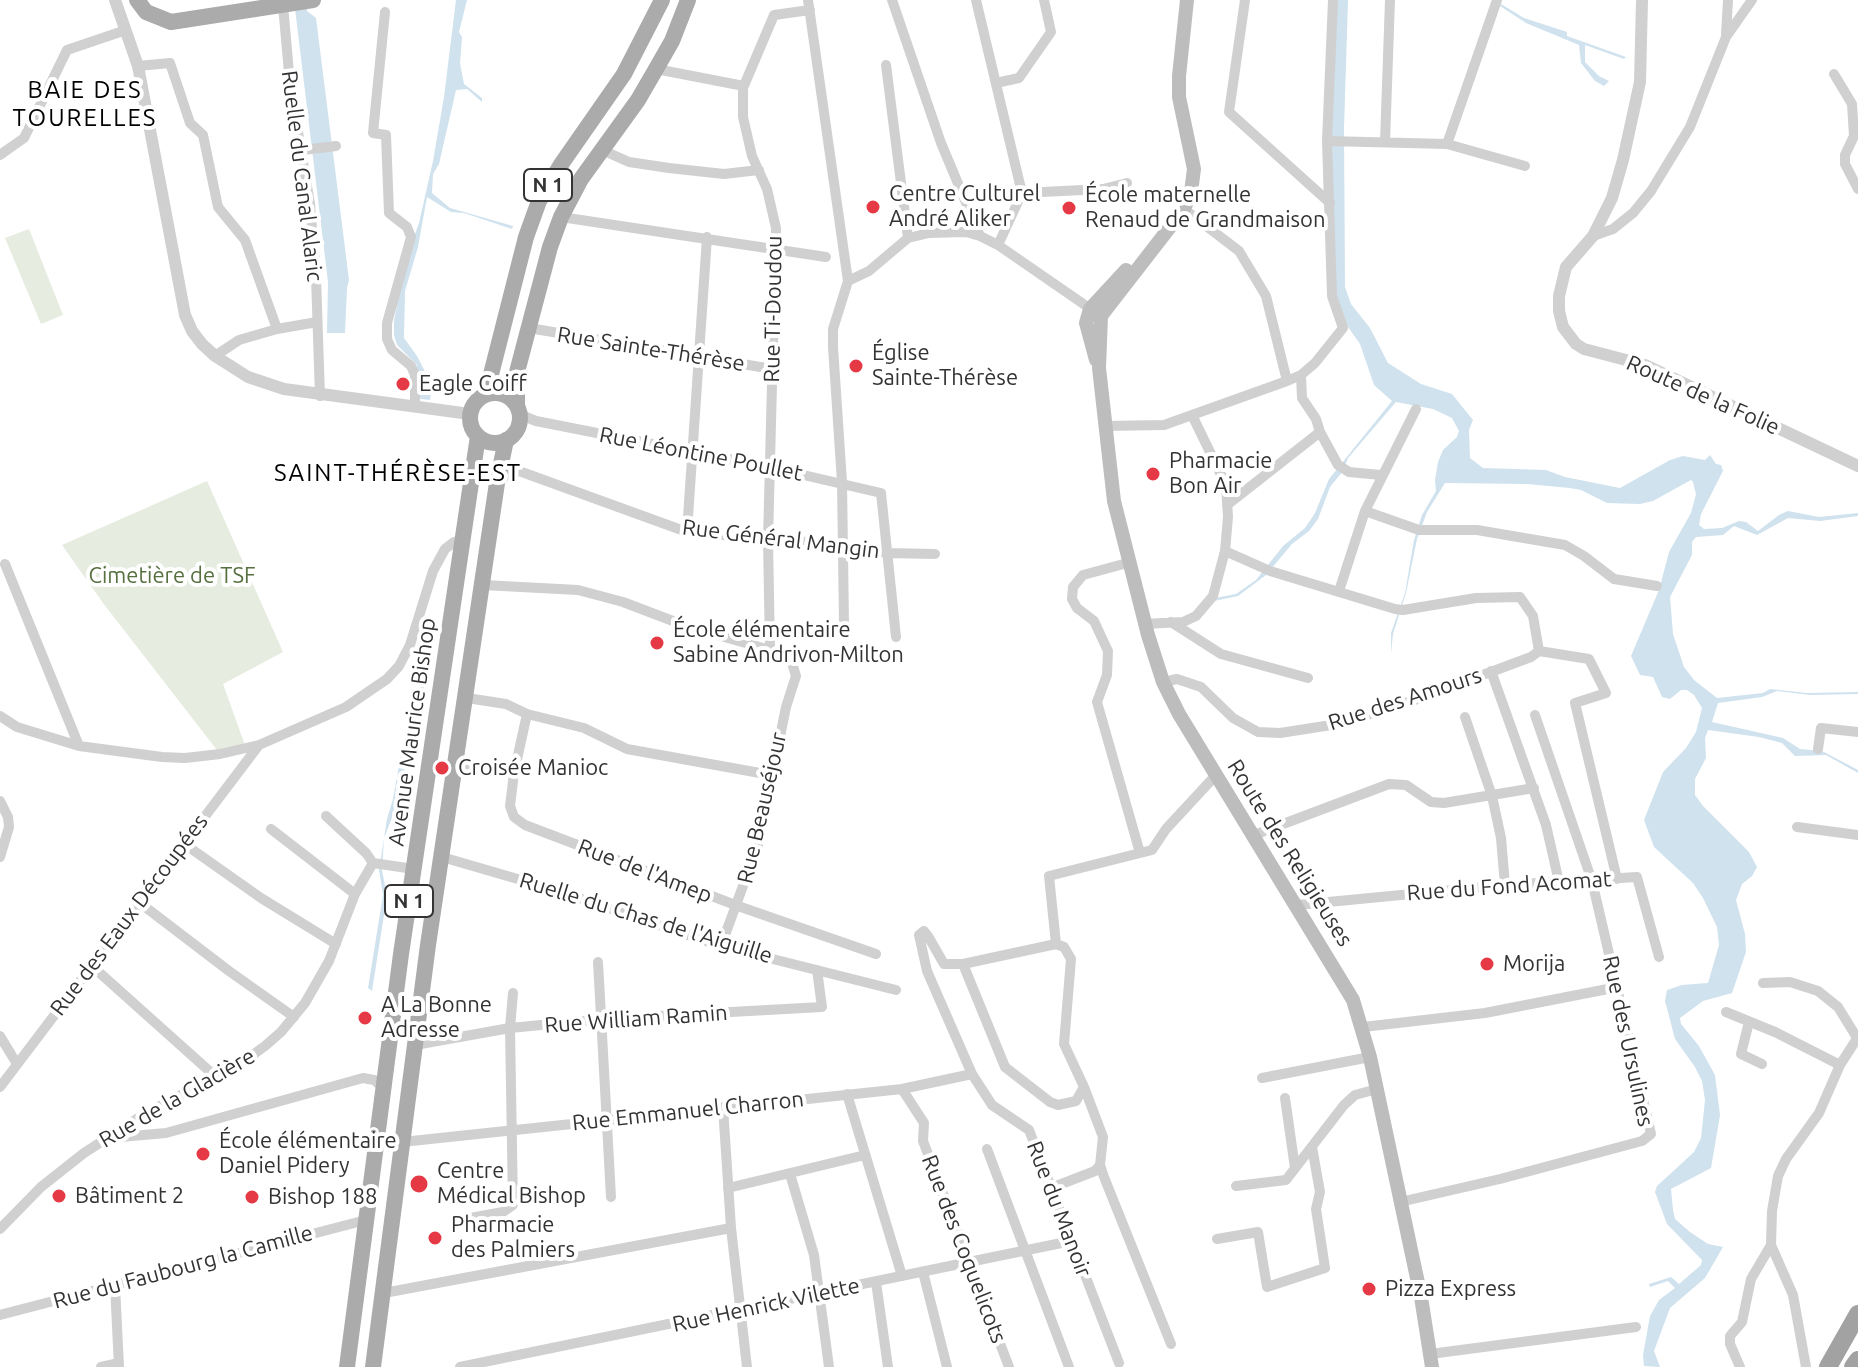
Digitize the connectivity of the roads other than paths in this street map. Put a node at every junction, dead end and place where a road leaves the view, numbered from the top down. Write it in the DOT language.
graph roads {
  1 [pos="115,0"];
  2 [pos="137,0"];
  3 [pos="313,0"];
  4 [pos="662,0"];
  5 [pos="688,0"];
  6 [pos="892,0"];
  7 [pos="976,0"];
  8 [pos="1044,0"];
  9 [pos="1187,0"];
  10 [pos="1245,0"];
  11 [pos="1333,0"];
  12 [pos="1390,0"];
  13 [pos="1497,0"];
  14 [pos="1642,0"];
  15 [pos="1728,0"];
  16 [pos="1752,0"];
  17 [pos="283,5"];
  18 [pos="809,5"];
  19 [pos="385,12"];
  20 [pos="126,30"];
  21 [pos="1726,37"];
  22 [pos="886,65"];
  23 [pos="138,66"];
  24 [pos="656,69"];
  25 [pos="1834,74"];
  26 [pos="996,83"];
  27 [pos="744,86"];
  28 [pos="1327,141"];
  29 [pos="1385,142"];
  30 [pos="1447,144"];
  31 [pos="336,146"];
  32 [pos="307,150"];
  33 [pos="602,150"];
  34 [pos="0,155"];
  35 [pos="1525,166"];
  36 [pos="759,170"];
  37 [pos="1127,183"];
  38 [pos="1858,189"];
  39 [pos="1022,193"];
  40 [pos="1330,203"];
  41 [pos="1184,209"];
  42 [pos="561,217"];
  43 [pos="980,236"];
  44 [pos="1593,236"];
  45 [pos="707,237"];
  46 [pos="908,238"];
  47 [pos="998,245"];
  48 [pos="776,250"];
  49 [pos="826,257"];
  50 [pos="848,281"];
  51 [pos="1095,312"];
  52 [pos="317,322"];
  53 [pos="529,328"];
  54 [pos="277,329"];
  55 [pos="215,356"];
  56 [pos="699,357"];
  57 [pos="772,369"];
  58 [pos="1301,375"];
  59 [pos="1287,381"];
  60 [pos="486,394"];
  61 [pos="320,396"];
  62 [pos="415,406"];
  63 [pos="519,409"];
  64 [pos="1416,409"];
  65 [pos="470,414"];
  66 [pos="1192,415"];
  67 [pos="1105,426"];
  68 [pos="1320,432"];
  69 [pos="478,436"];
  70 [pos="506,440"];
  71 [pos="693,454"];
  72 [pos="1858,466"];
  73 [pos="769,467"];
  74 [pos="1381,475"];
  75 [pos="842,482"];
  76 [pos="497,483"];
  77 [pos="1227,505"];
  78 [pos="1365,511"];
  79 [pos="687,532"];
  80 [pos="462,540"];
  81 [pos="768,540"];
  82 [pos="843,545"];
  83 [pos="1225,551"];
  84 [pos="887,553"];
  85 [pos="935,554"];
  86 [pos="1131,562"];
  87 [pos="5,564"];
  88 [pos="483,585"];
  89 [pos="1657,586"];
  90 [pos="1339,591"];
  91 [pos="1171,622"];
  92 [pos="844,624"];
  93 [pos="1145,624"];
  94 [pos="896,637"];
  95 [pos="770,650"];
  96 [pos="1539,651"];
  97 [pos="1491,671"];
  98 [pos="1308,678"];
  99 [pos="1163,682"];
  100 [pos="467,698"];
  101 [pos="527,714"];
  102 [pos="1535,715"];
  103 [pos="0,716"];
  104 [pos="1465,717"];
  105 [pos="1858,732"];
  106 [pos="259,745"];
  107 [pos="79,746"];
  108 [pos="1818,749"];
  109 [pos="456,764"];
  110 [pos="514,773"];
  111 [pos="771,775"];
  112 [pos="1216,775"];
  113 [pos="1534,788"];
  114 [pos="1492,796"];
  115 [pos="0,801"];
  116 [pos="326,816"];
  117 [pos="1797,827"];
  118 [pos="271,829"];
  119 [pos="1254,835"];
  120 [pos="1858,835"];
  121 [pos="183,843"];
  122 [pos="1140,853"];
  123 [pos="0,857"];
  124 [pos="442,857"];
  125 [pos="380,864"];
  126 [pos="414,869"];
  127 [pos="1617,879"];
  128 [pos="1592,881"];
  129 [pos="1559,882"];
  130 [pos="1505,885"];
  131 [pos="355,894"];
  132 [pos="140,903"];
  133 [pos="1297,905"];
  134 [pos="738,906"];
  135 [pos="336,944"];
  136 [pos="1056,944"];
  137 [pos="721,946"];
  138 [pos="876,954"];
  139 [pos="1659,957"];
  140 [pos="598,962"];
  141 [pos="963,964"];
  142 [pos="92,966"];
  143 [pos="817,970"];
  144 [pos="1763,983"];
  145 [pos="1618,987"];
  146 [pos="896,990"];
  147 [pos="513,993"];
  148 [pos="1726,1012"];
  149 [pos="294,1017"];
  150 [pos="603,1019"];
  151 [pos="1749,1022"];
  152 [pos="1363,1027"];
  153 [pos="510,1028"];
  154 [pos="0,1036"];
  155 [pos="1858,1037"];
  156 [pos="415,1045"];
  157 [pos="1370,1057"];
  158 [pos="17,1064"];
  159 [pos="1762,1064"];
  160 [pos="1840,1065"];
  161 [pos="972,1074"];
  162 [pos="216,1077"];
  163 [pos="1262,1078"];
  164 [pos="0,1087"];
  165 [pos="1084,1087"];
  166 [pos="384,1088"];
  167 [pos="902,1089"];
  168 [pos="1377,1089"];
  169 [pos="847,1094"];
  170 [pos="1285,1098"];
  171 [pos="723,1107"];
  172 [pos="605,1120"];
  173 [pos="513,1130"];
  174 [pos="107,1138"];
  175 [pos="402,1142"];
  176 [pos="1312,1147"];
  177 [pos="987,1149"];
  178 [pos="865,1155"];
  179 [pos="1100,1165"];
  180 [pos="1295,1168"];
  181 [pos="790,1174"];
  182 [pos="1236,1186"];
  183 [pos="728,1188"];
  184 [pos="1051,1188"];
  185 [pos="611,1197"];
  186 [pos="1400,1202"];
  187 [pos="465,1219"];
  188 [pos="366,1220"];
  189 [pos="731,1228"];
  190 [pos="0,1229"];
  191 [pos="1217,1239"];
  192 [pos="1071,1241"];
  193 [pos="1771,1245"];
  194 [pos="1024,1251"];
  195 [pos="968,1262"];
  196 [pos="923,1272"];
  197 [pos="902,1276"];
  198 [pos="876,1282"];
  199 [pos="115,1285"];
  200 [pos="384,1293"];
  201 [pos="819,1293"];
  202 [pos="739,1312"];
  203 [pos="1858,1314"];
  204 [pos="0,1315"];
  205 [pos="1636,1327"];
  206 [pos="1858,1335"];
  207 [pos="1171,1344"];
  208 [pos="1431,1360"];
  209 [pos="1858,1360"];
  210 [pos="515,1362"];
  211 [pos="1119,1363"];
  212 [pos="119,1365"];
  213 [pos="101,1367"];
  214 [pos="347,1367"];
  215 [pos="373,1367"];
  216 [pos="460,1367"];
  217 [pos="747,1367"];
  218 [pos="829,1367"];
  219 [pos="888,1367"];
  220 [pos="947,1367"];
  221 [pos="1009,1367"];
  222 [pos="1069,1367"];
  223 [pos="1740,1367"];
  224 [pos="1806,1367"];
  225 [pos="1828,1367"];
  226 [pos="1838,1367"];
  227 [pos="1853,1367"];
  1 -- 20 [label="street"];
  2 -- 17 [label="main road"];
  3 -- 17 [label="main road"];
  4 -- 60 [label="main road, N 1"];
  5 -- 24 [label="main road, N 1"];
  6 -- 43 [label="street"];
  7 -- 26 [label="street"];
  8 -- 26 [label="street"];
  9 -- 41 [label="main road"];
  10 -- 40 [label="street"];
  11 -- 28 [label="street"];
  12 -- 29 [label="street"];
  13 -- 30 [label="street"];
  14 -- 44 [label="street, Route de la Folie"];
  15 -- 21 [label="street"];
  16 -- 21 [label="street"];
  17 -- 32 [label="street, Ruelle du Canal Alaric"];
  18 -- 27 [label="street, Rue Ti-Doudou"];
  18 -- 50 [label="street"];
  19 -- 62 [label="street"];
  20 -- 23 [label="street"];
  20 -- 34 [label="street"];
  21 -- 44 [label="street"];
  22 -- 46 [label="street"];
  23 -- 54 [label="street"];
  23 -- 55 [label="street"];
  24 -- 27 [label="street"];
  24 -- 33 [label="main road, N 1"];
  25 -- 38 [label="street"];
  26 -- 39 [label="street"];
  27 -- 36 [label="street, Rue Ti-Doudou"];
  28 -- 29 [label="street"];
  28 -- 40 [label="street"];
  29 -- 30 [label="street"];
  30 -- 35 [label="street"];
  31 -- 32 [label="street"];
  32 -- 52 [label="street, Ruelle du Canal Alaric"];
  33 -- 36 [label="street"];
  33 -- 42 [label="main road, N 1"];
  36 -- 48 [label="street, Rue Ti-Doudou"];
  37 -- 39 [label="street"];
  39 -- 47 [label="street"];
  40 -- 58 [label="street"];
  41 -- 51 [label="main road"];
  41 -- 59 [label="street"];
  42 -- 45 [label="street"];
  42 -- 53 [label="main road, N 1"];
  43 -- 46 [label="street"];
  43 -- 47 [label="street"];
  44 -- 72 [label="street, Route de la Folie"];
  45 -- 48 [label="street"];
  45 -- 56 [label="street"];
  46 -- 50 [label="street"];
  47 -- 51 [label="street"];
  48 -- 49 [label="street"];
  48 -- 57 [label="street, Rue Ti-Doudou"];
  50 -- 75 [label="street"];
  51 -- 67 [label="main road, Route des Religieuses"];
  52 -- 54 [label="street"];
  52 -- 61 [label="street, Ruelle du Canal Alaric"];
  53 -- 56 [label="street, Rue Sainte-Thérèse"];
  53 -- 63 [label="main road, N 1"];
  54 -- 55 [label="street"];
  55 -- 61 [label="street"];
  56 -- 57 [label="street, Rue Sainte-Thérèse"];
  56 -- 71 [label="street"];
  57 -- 73 [label="street, Rue Ti-Doudou"];
  58 -- 59 [label="street"];
  58 -- 68 [label="street"];
  59 -- 66 [label="street"];
  60 -- 63 [label="main road"];
  60 -- 65 [label="main road"];
  61 -- 62 [label="street"];
  62 -- 65 [label="street"];
  63 -- 70 [label="main road"];
  63 -- 71 [label="street, Rue Léontine Poullet"];
  64 -- 74 [label="street"];
  65 -- 69 [label="main road"];
  66 -- 67 [label="street"];
  66 -- 77 [label="street"];
  67 -- 86 [label="main road, Route des Religieuses"];
  68 -- 74 [label="street"];
  68 -- 77 [label="street"];
  69 -- 70 [label="main road"];
  69 -- 80 [label="main road, Avenue Maurice Bishop / N 1"];
  70 -- 76 [label="main road, N 1"];
  71 -- 73 [label="street, Rue Léontine Poullet"];
  71 -- 79 [label="street"];
  73 -- 75 [label="street, Rue Léontine Poullet"];
  73 -- 81 [label="street, Rue Ti-Doudou"];
  74 -- 78 [label="street"];
  75 -- 82 [label="street"];
  75 -- 84 [label="street, Rue Léontine Poullet"];
  76 -- 79 [label="street, Rue Général Mangin"];
  76 -- 88 [label="main road, N 1"];
  77 -- 83 [label="street"];
  78 -- 89 [label="street"];
  78 -- 90 [label="street"];
  79 -- 81 [label="street, Rue Général Mangin"];
  80 -- 106 [label="street"];
  80 -- 126 [label="main road, Avenue Maurice Bishop / N 1"];
  81 -- 82 [label="street, Rue Général Mangin"];
  81 -- 95 [label="street, Rue Ti-Doudou"];
  82 -- 84 [label="street, Rue Général Mangin"];
  82 -- 92 [label="street"];
  83 -- 90 [label="street"];
  83 -- 91 [label="street"];
  84 -- 85 [label="street, Rue Général Mangin"];
  84 -- 94 [label="street"];
  86 -- 93 [label="main road, Route des Religieuses"];
  86 -- 122 [label="street"];
  87 -- 107 [label="street"];
  88 -- 95 [label="street"];
  88 -- 100 [label="main road, N 1"];
  90 -- 96 [label="street"];
  91 -- 93 [label="street"];
  91 -- 98 [label="street"];
  93 -- 99 [label="main road, Route des Religieuses"];
  95 -- 111 [label="street, Rue Beauséjour"];
  96 -- 97 [label="street, Rue des Amours"];
  96 -- 127 [label="street"];
  97 -- 99 [label="street, Rue des Amours"];
  97 -- 113 [label="street"];
  99 -- 112 [label="main road, Route des Religieuses"];
  100 -- 101 [label="street"];
  100 -- 109 [label="main road, N 1"];
  101 -- 110 [label="street, Rue de l'Amep"];
  101 -- 111 [label="street"];
  102 -- 128 [label="street, Rue des Ursulines"];
  103 -- 107 [label="street"];
  104 -- 114 [label="street"];
  105 -- 108 [label="street"];
  106 -- 107 [label="street"];
  106 -- 121 [label="street, Rue des Eaux Découpées"];
  109 -- 110 [label="street"];
  109 -- 124 [label="main road, N 1"];
  110 -- 134 [label="street, Rue de l'Amep"];
  111 -- 134 [label="street, Rue Beauséjour"];
  112 -- 119 [label="main road, Route des Religieuses"];
  112 -- 122 [label="street"];
  113 -- 114 [label="street"];
  113 -- 129 [label="street"];
  114 -- 119 [label="street"];
  114 -- 130 [label="street"];
  115 -- 123 [label="street"];
  116 -- 125 [label="street"];
  117 -- 120 [label="street"];
  118 -- 131 [label="street"];
  119 -- 133 [label="main road, Route des Religieuses"];
  121 -- 132 [label="street, Rue des Eaux Découpées"];
  121 -- 135 [label="street"];
  122 -- 136 [label="street"];
  124 -- 137 [label="street, Ruelle du Chas de l'Aiguille"];
  124 -- 156 [label="main road, N 1"];
  125 -- 126 [label="street"];
  125 -- 131 [label="street, Rue de la Glacière"];
  126 -- 166 [label="main road, Avenue Maurice Bishop / N 1"];
  127 -- 128 [label="street, Rue du Fond Acomat"];
  127 -- 139 [label="street, Rue du Fond Acomat"];
  128 -- 129 [label="street, Rue du Fond Acomat"];
  128 -- 145 [label="street, Rue des Ursulines"];
  129 -- 130 [label="street, Rue du Fond Acomat"];
  130 -- 133 [label="street, Rue du Fond Acomat"];
  131 -- 135 [label="street, Rue de la Glacière"];
  132 -- 142 [label="street, Rue des Eaux Découpées"];
  132 -- 149 [label="street"];
  133 -- 152 [label="main road, Route des Religieuses"];
  134 -- 137 [label="street, Rue Beauséjour"];
  134 -- 138 [label="street, Rue de l'Amep"];
  135 -- 149 [label="street, Rue de la Glacière"];
  136 -- 141 [label="street"];
  136 -- 165 [label="street"];
  137 -- 143 [label="street, Ruelle du Chas de l'Aiguille"];
  140 -- 150 [label="street"];
  141 -- 161 [label="street, Rue du Manoir"];
  141 -- 165 [label="street"];
  142 -- 158 [label="street, Rue des Eaux Découpées"];
  142 -- 162 [label="street"];
  143 -- 146 [label="street, Ruelle du Chas de l'Aiguille"];
  143 -- 150 [label="street, Rue William Ramin"];
  144 -- 155 [label="street"];
  145 -- 152 [label="street"];
  145 -- 186 [label="street, Rue des Ursulines"];
  147 -- 153 [label="street"];
  148 -- 151 [label="street"];
  149 -- 162 [label="street, Rue de la Glacière"];
  150 -- 153 [label="street, Rue William Ramin"];
  150 -- 172 [label="street"];
  151 -- 159 [label="street"];
  151 -- 160 [label="street"];
  152 -- 157 [label="main road, Route des Religieuses"];
  153 -- 156 [label="street, Rue William Ramin"];
  153 -- 173 [label="street"];
  154 -- 158 [label="street"];
  155 -- 160 [label="street"];
  156 -- 175 [label="main road, N 1"];
  157 -- 163 [label="street"];
  157 -- 168 [label="main road, Route des Religieuses"];
  158 -- 164 [label="street, Rue des Eaux Découpées"];
  160 -- 193 [label="street"];
  161 -- 167 [label="street, Rue Emmanuel Charron"];
  161 -- 184 [label="street, Rue du Manoir"];
  162 -- 174 [label="street, Rue de la Glacière"];
  165 -- 179 [label="street"];
  166 -- 174 [label="street"];
  166 -- 188 [label="main road, Avenue Maurice Bishop / N 1"];
  167 -- 169 [label="street, Rue Emmanuel Charron"];
  167 -- 195 [label="street, Rue des Coquelicots"];
  168 -- 176 [label="street"];
  168 -- 186 [label="main road, Route des Religieuses"];
  169 -- 171 [label="street, Rue Emmanuel Charron"];
  169 -- 178 [label="street"];
  170 -- 180 [label="street"];
  171 -- 172 [label="street, Rue Emmanuel Charron"];
  171 -- 183 [label="street"];
  172 -- 173 [label="street, Rue Emmanuel Charron"];
  172 -- 185 [label="street"];
  173 -- 175 [label="street, Rue Emmanuel Charron"];
  173 -- 187 [label="street"];
  174 -- 190 [label="street, Rue de la Glacière"];
  175 -- 200 [label="main road, N 1"];
  176 -- 180 [label="street"];
  176 -- 191 [label="street"];
  177 -- 194 [label="street"];
  178 -- 181 [label="street"];
  178 -- 197 [label="street"];
  179 -- 184 [label="street"];
  179 -- 207 [label="street"];
  180 -- 182 [label="street"];
  181 -- 183 [label="street"];
  181 -- 201 [label="street"];
  183 -- 189 [label="street"];
  184 -- 192 [label="street, Rue du Manoir"];
  186 -- 208 [label="main road, Route des Religieuses"];
  188 -- 199 [label="street, Rue du Faubourg la Camille"];
  188 -- 214 [label="main road, Avenue Maurice Bishop / N 1"];
  189 -- 200 [label="street"];
  189 -- 202 [label="street"];
  192 -- 194 [label="street, Rue Henrick Vilette"];
  192 -- 211 [label="street, Rue du Manoir"];
  193 -- 223 [label="street"];
  193 -- 224 [label="street"];
  194 -- 195 [label="street, Rue Henrick Vilette"];
  194 -- 222 [label="street"];
  195 -- 196 [label="street, Rue Henrick Vilette"];
  195 -- 221 [label="street, Rue des Coquelicots"];
  196 -- 197 [label="street, Rue Henrick Vilette"];
  196 -- 220 [label="street"];
  197 -- 198 [label="street, Rue Henrick Vilette"];
  198 -- 201 [label="street, Rue Henrick Vilette"];
  198 -- 219 [label="street"];
  199 -- 204 [label="street, Rue du Faubourg la Camille"];
  199 -- 212 [label="street"];
  200 -- 215 [label="main road, N 1"];
  201 -- 202 [label="street, Rue Henrick Vilette"];
  201 -- 218 [label="street"];
  202 -- 210 [label="street, Rue Henrick Vilette"];
  202 -- 217 [label="street"];
  203 -- 225 [label="highway"];
  205 -- 208 [label="street"];
  206 -- 226 [label="highway"];
  209 -- 227 [label="highway"];
  210 -- 216 [label="street, Rue Henrick Vilette"];
  212 -- 213 [label="street"];
}
